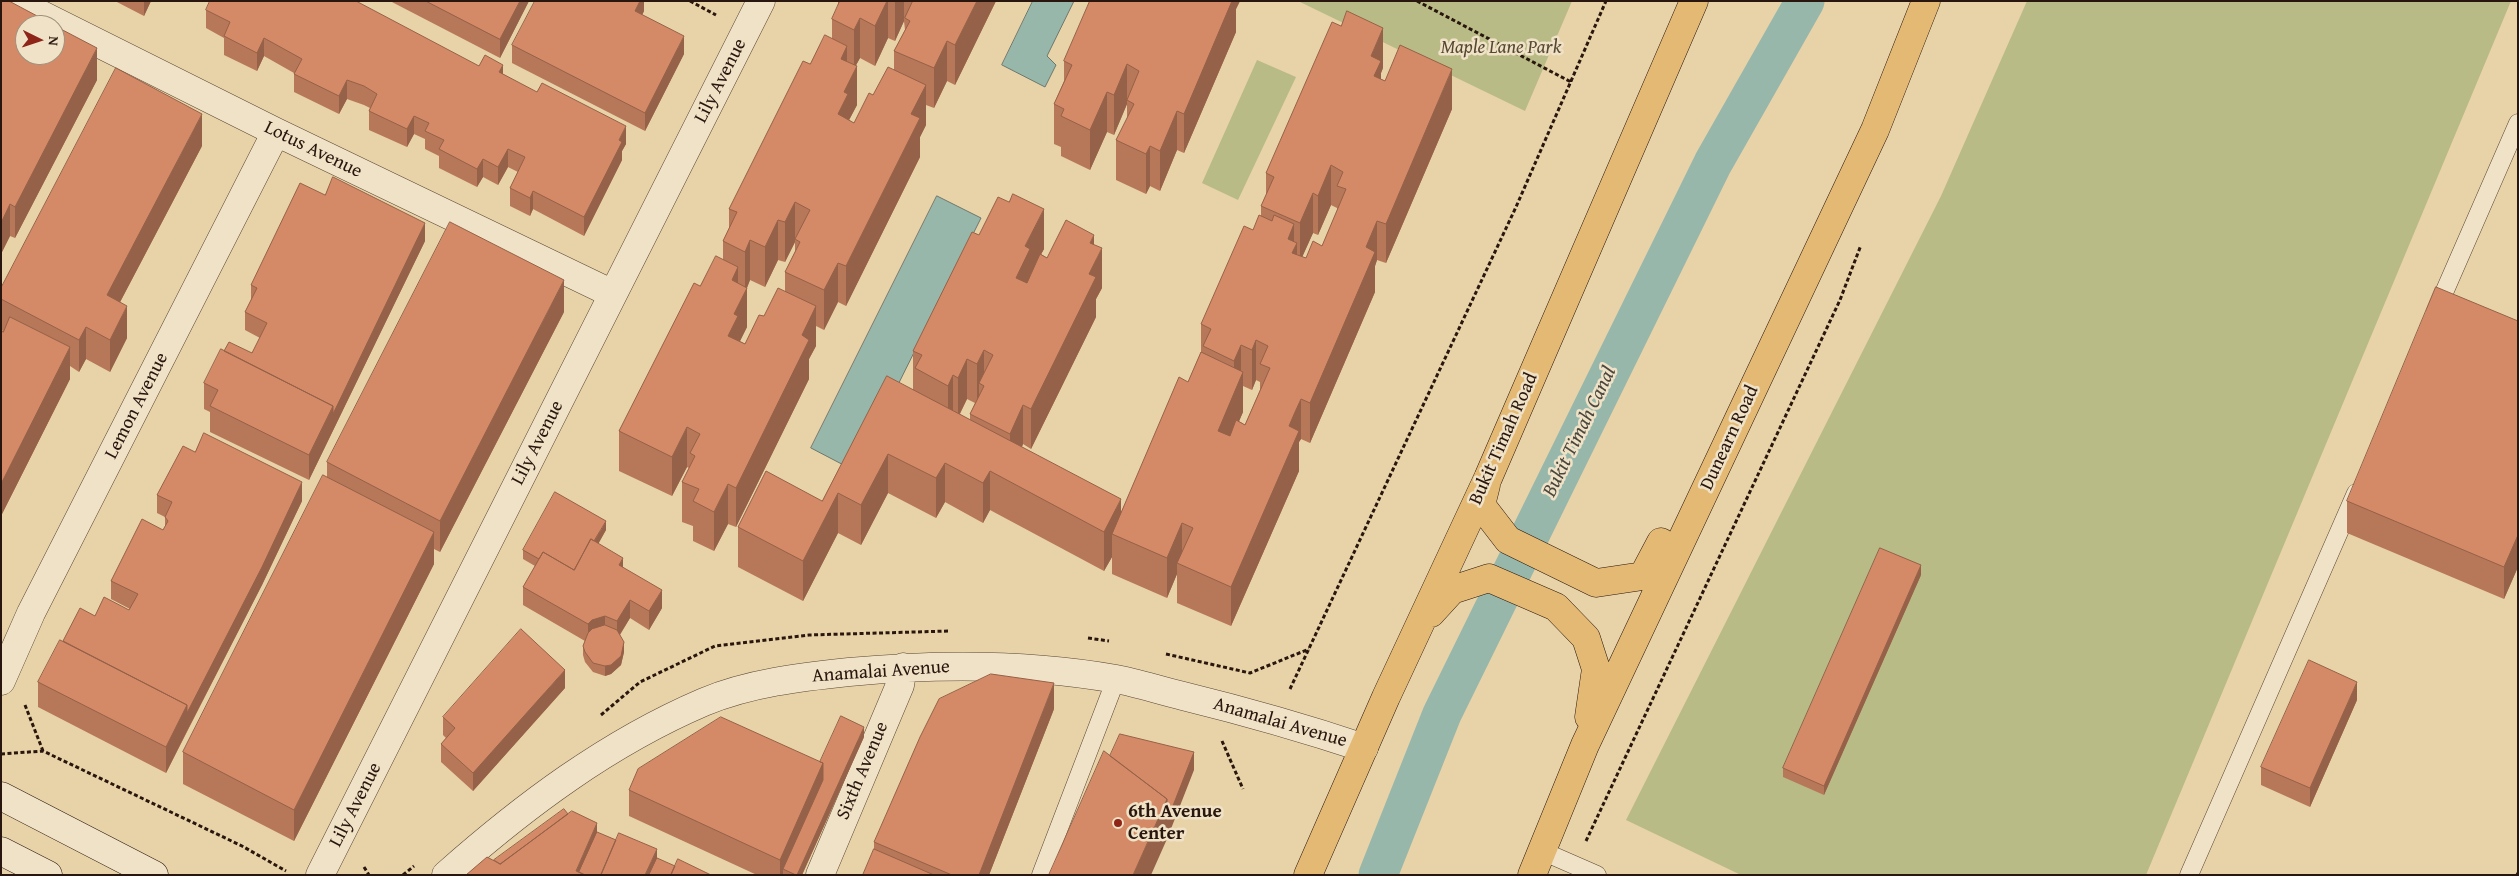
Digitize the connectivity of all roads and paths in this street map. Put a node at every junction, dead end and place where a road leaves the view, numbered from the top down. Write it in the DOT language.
graph roads {
  1 [pos="14,1"];
  2 [pos="690,1"];
  3 [pos="1417,1"];
  4 [pos="1606,1"];
  5 [pos="1694,1"];
  6 [pos="1926,1"];
  7 [pos="744,8"];
  8 [pos="1571,82"];
  9 [pos="2518,123"];
  10 [pos="1875,130"];
  11 [pos="276,132"];
  12 [pos="1861,244"];
  13 [pos="613,294"];
  14 [pos="2431,322"];
  15 [pos="2363,476"];
  16 [pos="1488,478"];
  17 [pos="1421,623"];
  18 [pos="903,667"];
  19 [pos="1116,679"];
  20 [pos="1,681"];
  21 [pos="1276,719"];
  22 [pos="1585,745"];
  23 [pos="1364,748"];
  24 [pos="1,754"];
  25 [pos="1,796"];
  26 [pos="1,851"];
  27 [pos="1537,863"];
  28 [pos="1575,865"];
  29 [pos="364,867"];
  30 [pos="288,872"];
  31 [pos="48,875"];
  32 [pos="154,875"];
  33 [pos="320,875"];
  34 [pos="370,875"];
  35 [pos="446,875"];
  36 [pos="820,875"];
  37 [pos="1041,875"];
  38 [pos="1308,875"];
  39 [pos="1597,875"];
  40 [pos="2189,875"];
  1 -- 11 [label="street, Lotus Avenue"];
  2 -- 7 [label="path"];
  3 -- 8 [label="path"];
  4 -- 8 [label="path"];
  5 -- 16 [label="highway, Bukit Timah Road"];
  6 -- 10 [label="highway, Dunearn Road"];
  7 -- 13 [label="street, Lily Avenue"];
  8 -- 21 [label="path"];
  9 -- 14 [label="lane"];
  10 -- 16 [label="highway"];
  10 -- 22 [label="highway, Dunearn Road"];
  11 -- 13 [label="street, Lotus Avenue"];
  11 -- 20 [label="street, Lemon Avenue"];
  12 -- 28 [label="path"];
  13 -- 33 [label="street, Lily Avenue"];
  15 -- 40 [label="lane"];
  16 -- 17 [label="highway, Bukit Timah Road"];
  17 -- 22 [label="highway"];
  17 -- 23 [label="highway, Bukit Timah Road"];
  18 -- 19 [label="street, Anamalai Avenue"];
  18 -- 35 [label="street, Anamalai Avenue"];
  18 -- 36 [label="street, Sixth Avenue"];
  19 -- 21 [label="street, Anamalai Avenue"];
  19 -- 37 [label="lane"];
  21 -- 23 [label="street, Anamalai Avenue"];
  22 -- 27 [label="highway, Dunearn Road"];
  23 -- 38 [label="highway, Bukit Timah Road"];
  24 -- 30 [label="path"];
  25 -- 32 [label="street"];
  26 -- 31 [label="street"];
  27 -- 28 [label="lane"];
  28 -- 39 [label="lane"];
  29 -- 34 [label="path"];
}
